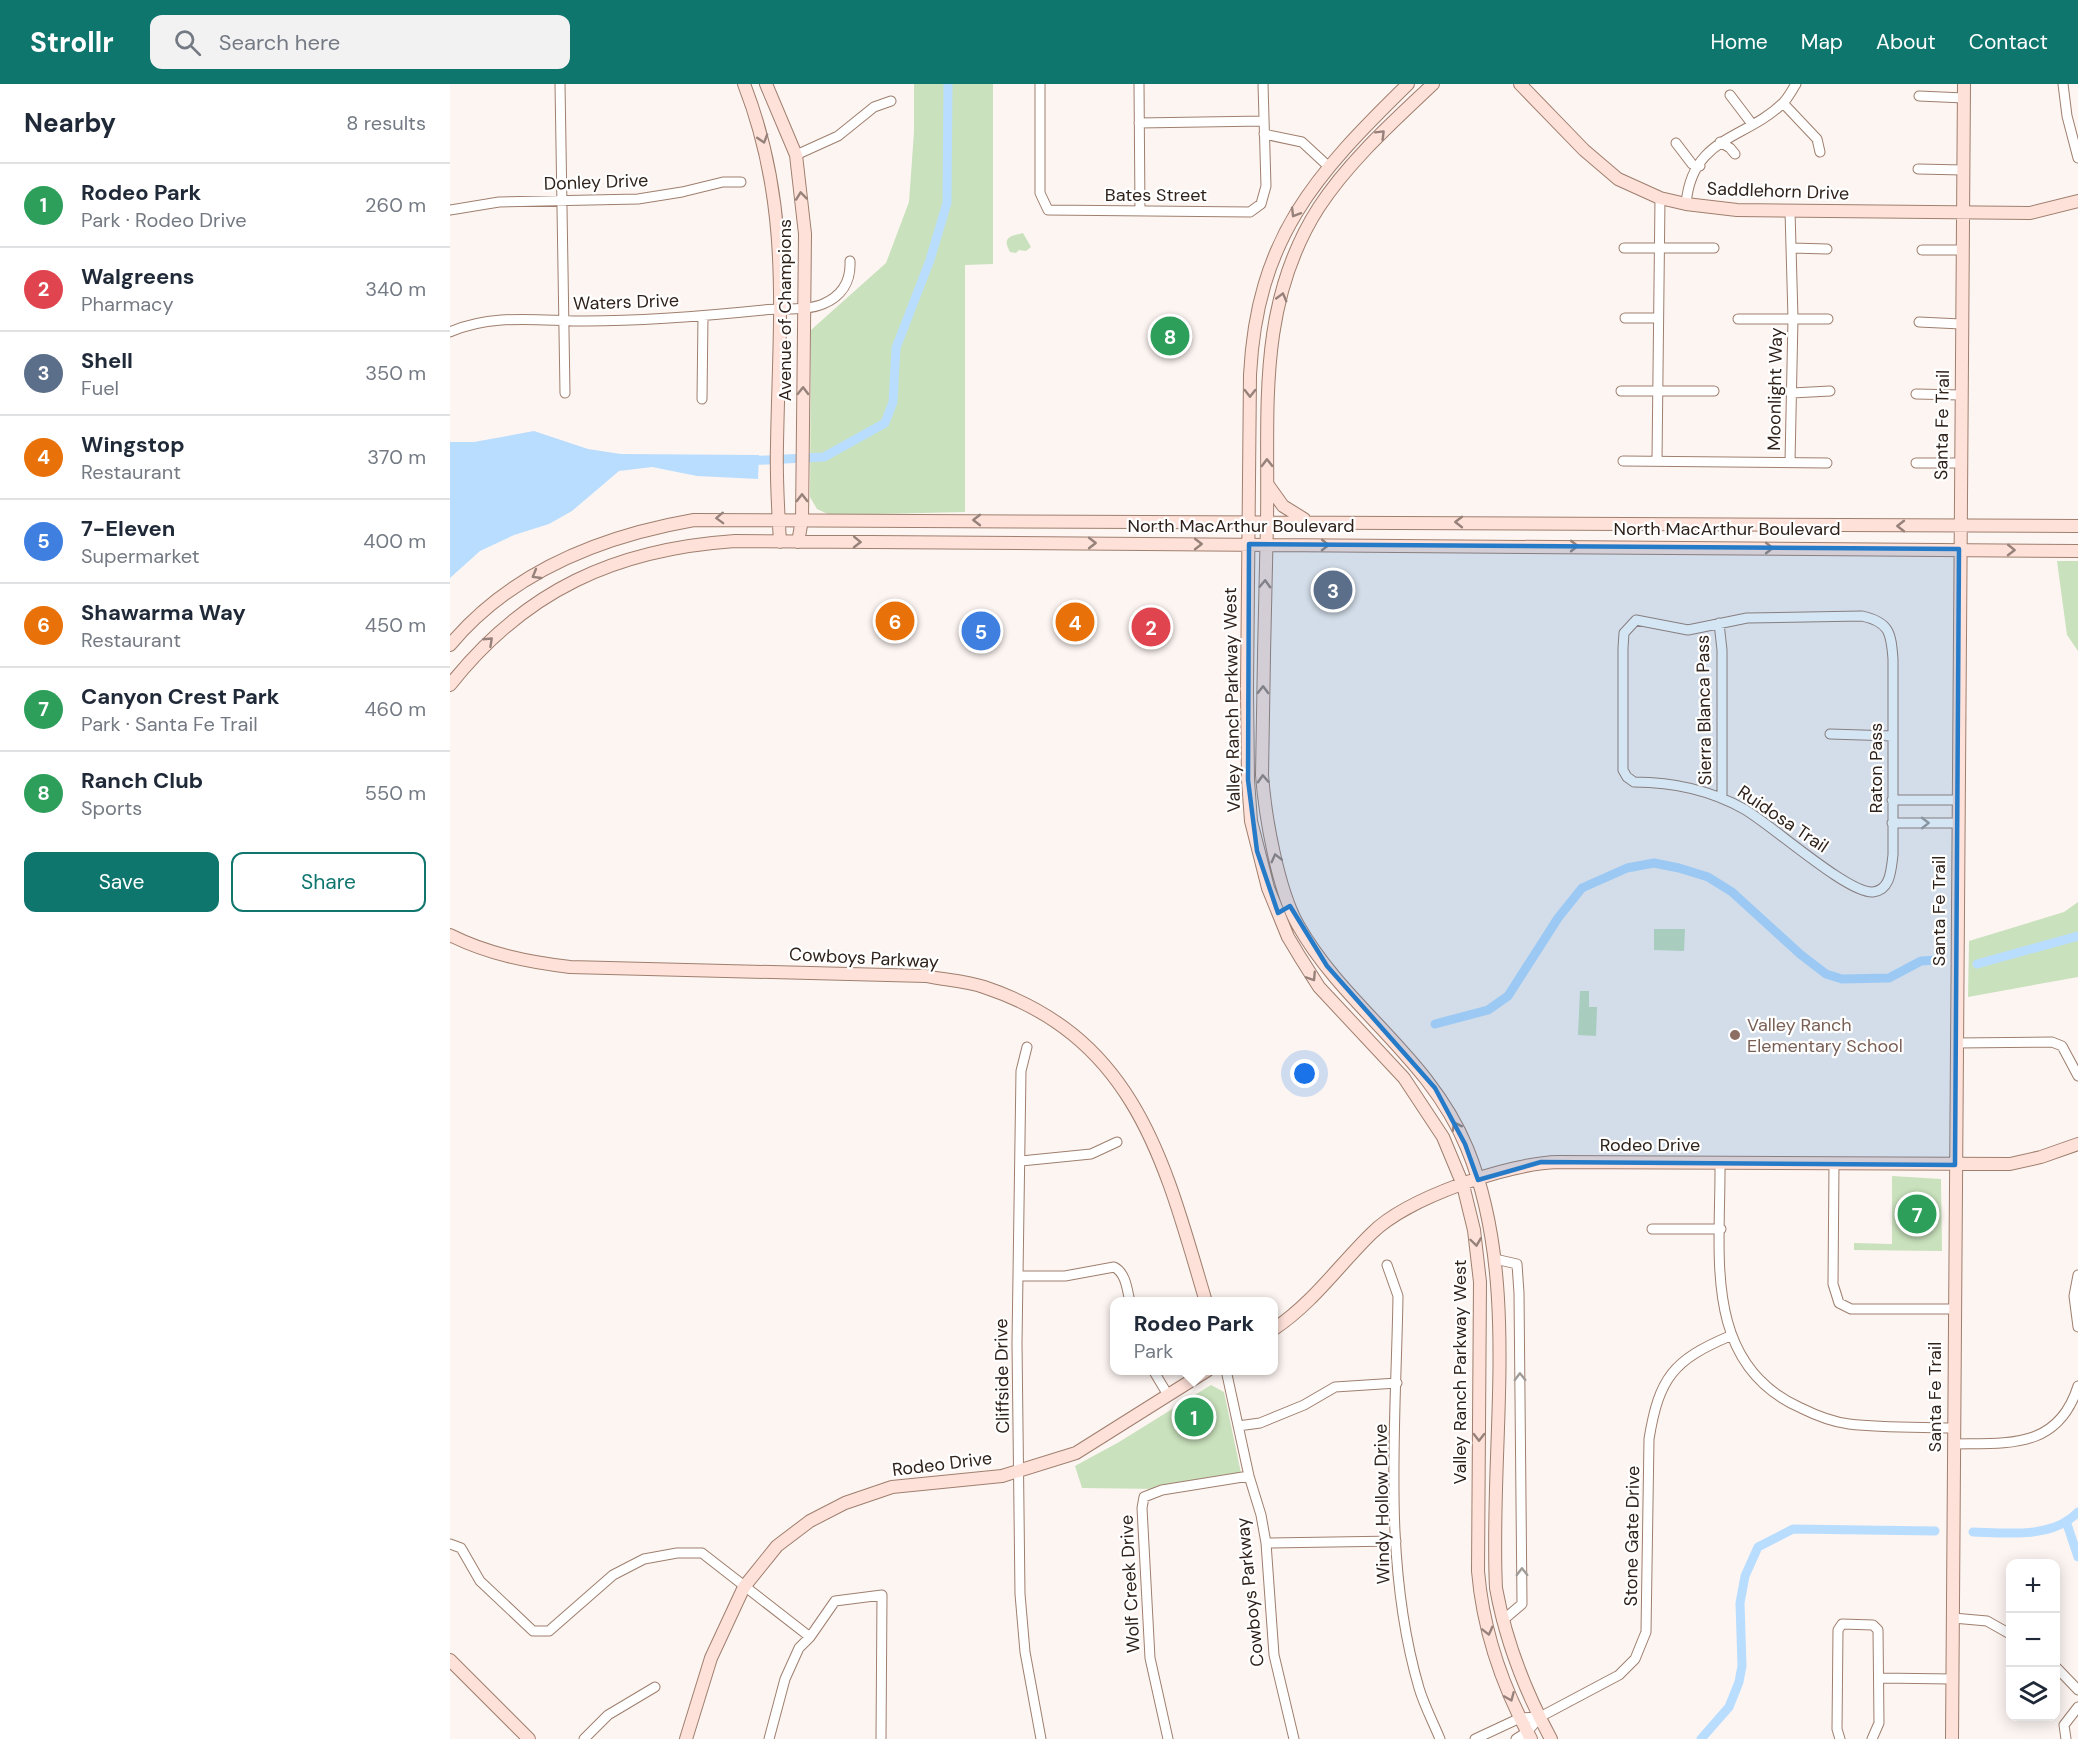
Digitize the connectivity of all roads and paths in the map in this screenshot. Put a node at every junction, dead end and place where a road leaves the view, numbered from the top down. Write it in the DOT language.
graph roads {
  1 [pos="560,84"];
  2 [pos="744,84"];
  3 [pos="766,84"];
  4 [pos="1040,84"];
  5 [pos="1139,84"];
  6 [pos="1263,84"];
  7 [pos="1408,84"];
  8 [pos="1433,84"];
  9 [pos="1520,84"];
  10 [pos="1796,84"];
  11 [pos="1964,84"];
  12 [pos="2063,84"];
  13 [pos="1730,94"];
  14 [pos="1919,96"];
  15 [pos="1964,98"];
  16 [pos="891,101"];
  17 [pos="1784,103"];
  18 [pos="1264,121"];
  19 [pos="1139,123"];
  20 [pos="1752,124"];
  21 [pos="1264,134"];
  22 [pos="1720,142"];
  23 [pos="1676,143"];
  24 [pos="1820,152"];
  25 [pos="1735,154"];
  26 [pos="795,155"];
  27 [pos="2078,158"];
  28 [pos="1328,166"];
  29 [pos="1700,166"];
  30 [pos="1918,170"];
  31 [pos="1963,170"];
  32 [pos="1341,177"];
  33 [pos="741,182"];
  34 [pos="1659,198"];
  35 [pos="561,200"];
  36 [pos="2078,201"];
  37 [pos="1686,204"];
  38 [pos="450,210"];
  39 [pos="1140,211"];
  40 [pos="1790,211"];
  41 [pos="1963,213"];
  42 [pos="1624,248"];
  43 [pos="1714,248"];
  44 [pos="1792,248"];
  45 [pos="1658,249"];
  46 [pos="1827,249"];
  47 [pos="1922,250"];
  48 [pos="1962,250"];
  49 [pos="850,261"];
  50 [pos="805,306"];
  51 [pos="780,308"];
  52 [pos="703,316"];
  53 [pos="1625,318"];
  54 [pos="1658,318"];
  55 [pos="1793,318"];
  56 [pos="1738,319"];
  57 [pos="1828,319"];
  58 [pos="563,320"];
  59 [pos="1919,322"];
  60 [pos="1961,324"];
  61 [pos="450,332"];
  62 [pos="1251,351"];
  63 [pos="1269,354"];
  64 [pos="1657,390"];
  65 [pos="1621,391"];
  66 [pos="1714,391"];
  67 [pos="1830,392"];
  68 [pos="566,393"];
  69 [pos="1792,393"];
  70 [pos="1916,394"];
  71 [pos="1961,395"];
  72 [pos="702,399"];
  73 [pos="1657,460"];
  74 [pos="1623,461"];
  75 [pos="1790,462"];
  76 [pos="1827,463"];
  77 [pos="1916,463"];
  78 [pos="1960,463"];
  79 [pos="1268,484"];
  80 [pos="779,519"];
  81 [pos="802,520"];
  82 [pos="1035,521"];
  83 [pos="1249,521"];
  84 [pos="1267,521"];
  85 [pos="1308,521"];
  86 [pos="1959,526"];
  87 [pos="2078,526"];
  88 [pos="780,542"];
  89 [pos="798,542"];
  90 [pos="1036,543"];
  91 [pos="1249,544"];
  92 [pos="1266,544"];
  93 [pos="1959,549"];
  94 [pos="2078,551"];
  95 [pos="1719,622"];
  96 [pos="450,645"];
  97 [pos="450,685"];
  98 [pos="1830,734"];
  99 [pos="1893,736"];
  100 [pos="1248,748"];
  101 [pos="1262,749"];
  102 [pos="1722,798"];
  103 [pos="1892,800"];
  104 [pos="1958,800"];
  105 [pos="1892,823"];
  106 [pos="1958,823"];
  107 [pos="1858,889"];
  108 [pos="1290,906"];
  109 [pos="1278,913"];
  110 [pos="1296,920"];
  111 [pos="1283,926"];
  112 [pos="450,935"];
  113 [pos="1956,1043"];
  114 [pos="1027,1047"];
  115 [pos="2078,1076"];
  116 [pos="1117,1142"];
  117 [pos="2078,1144"];
  118 [pos="1021,1161"];
  119 [pos="1720,1163"];
  120 [pos="1834,1164"];
  121 [pos="1954,1165"];
  122 [pos="1478,1180"];
  123 [pos="1463,1185"];
  124 [pos="1652,1229"];
  125 [pos="1720,1229"];
  126 [pos="1495,1259"];
  127 [pos="1387,1265"];
  128 [pos="2078,1275"];
  129 [pos="1019,1276"];
  130 [pos="1129,1297"];
  131 [pos="1204,1297"];
  132 [pos="1954,1309"];
  133 [pos="1278,1326"];
  134 [pos="2078,1327"];
  135 [pos="1730,1336"];
  136 [pos="1479,1374"];
  137 [pos="1156,1375"];
  138 [pos="1201,1375"];
  139 [pos="1227,1375"];
  140 [pos="1497,1375"];
  141 [pos="1396,1383"];
  142 [pos="2078,1386"];
  143 [pos="1168,1395"];
  144 [pos="1238,1426"];
  145 [pos="1953,1428"];
  146 [pos="1953,1444"];
  147 [pos="1020,1471"];
  148 [pos="1249,1476"];
  149 [pos="1396,1541"];
  150 [pos="1266,1543"];
  151 [pos="450,1544"];
  152 [pos="1478,1553"];
  153 [pos="1495,1554"];
  154 [pos="744,1587"];
  155 [pos="1953,1618"];
  156 [pos="1502,1621"];
  157 [pos="2006,1632"];
  158 [pos="810,1637"];
  159 [pos="450,1660"];
  160 [pos="2060,1672"];
  161 [pos="1880,1678"];
  162 [pos="1952,1679"];
  163 [pos="655,1687"];
  164 [pos="2078,1690"];
  165 [pos="2078,1707"];
  166 [pos="1520,1718"];
  167 [pos="1540,1718"];
  168 [pos="1529,1736"];
  169 [pos="530,1739"];
  170 [pos="584,1739"];
  171 [pos="686,1739"];
  172 [pos="769,1739"];
  173 [pos="881,1739"];
  174 [pos="1041,1739"];
  175 [pos="1168,1739"];
  176 [pos="1294,1739"];
  177 [pos="1440,1739"];
  178 [pos="1475,1739"];
  179 [pos="1516,1739"];
  180 [pos="1551,1739"];
  181 [pos="1840,1739"];
  182 [pos="1872,1739"];
  183 [pos="1952,1739"];
  184 [pos="2066,1739"];
  1 -- 35 [label="street"];
  2 -- 51 [label="main road, Avenue of Champions, one-way"];
  3 -- 26 [label="main road, Avenue of Champions"];
  4 -- 39 [label="street, Bates Street"];
  5 -- 19 [label="street"];
  6 -- 18 [label="street"];
  7 -- 28 [label="main road, Valley Ranch Parkway West"];
  32 -- 8 [label="main road, Valley Ranch Parkway West, one-way"];
  9 -- 34 [label="main road, Saddlehorn Drive"];
  10 -- 17 [label="street"];
  11 -- 15 [label="main road, Santa Fe Trail"];
  12 -- 27 [label="street"];
  13 -- 20 [label="street"];
  14 -- 15 [label="street"];
  15 -- 31 [label="main road, Santa Fe Trail"];
  16 -- 26 [label="street"];
  17 -- 20 [label="street"];
  17 -- 24 [label="street"];
  18 -- 19 [label="street"];
  18 -- 21 [label="street"];
  19 -- 39 [label="street"];
  20 -- 22 [label="street"];
  21 -- 28 [label="street"];
  21 -- 39 [label="street, Bates Street"];
  22 -- 25 [label="street"];
  22 -- 29 [label="street"];
  23 -- 29 [label="street"];
  50 -- 26 [label="main road, Avenue of Champions, one-way"];
  28 -- 32 [label="main road"];
  28 -- 62 [label="main road, Valley Ranch Parkway West, one-way"];
  29 -- 37 [label="street"];
  30 -- 31 [label="street"];
  31 -- 41 [label="main road, Santa Fe Trail"];
  63 -- 32 [label="main road, Valley Ranch Parkway West, one-way"];
  33 -- 35 [label="street, Donley Drive"];
  34 -- 37 [label="main road, Saddlehorn Drive"];
  34 -- 45 [label="street"];
  35 -- 38 [label="street, Donley Drive"];
  35 -- 58 [label="street"];
  36 -- 41 [label="main road, Saddlehorn Drive"];
  37 -- 40 [label="main road, Saddlehorn Drive"];
  40 -- 41 [label="main road, Saddlehorn Drive"];
  40 -- 44 [label="street, Moonlight Way"];
  41 -- 48 [label="main road, Santa Fe Trail"];
  42 -- 45 [label="street"];
  43 -- 45 [label="street"];
  44 -- 46 [label="street"];
  44 -- 55 [label="street, Moonlight Way"];
  45 -- 54 [label="street"];
  47 -- 48 [label="street"];
  48 -- 60 [label="main road, Santa Fe Trail"];
  49 -- 50 [label="street, Waters Drive"];
  50 -- 51 [label="street, Waters Drive"];
  81 -- 50 [label="main road, Avenue of Champions, one-way"];
  51 -- 52 [label="street, Waters Drive"];
  51 -- 80 [label="main road, Avenue of Champions"];
  52 -- 58 [label="street, Waters Drive"];
  52 -- 72 [label="street"];
  53 -- 54 [label="street"];
  54 -- 64 [label="street"];
  55 -- 56 [label="street"];
  55 -- 57 [label="street"];
  55 -- 69 [label="street, Moonlight Way"];
  58 -- 61 [label="street, Waters Drive"];
  58 -- 68 [label="street"];
  59 -- 60 [label="street"];
  60 -- 71 [label="main road, Santa Fe Trail"];
  62 -- 63 [label="main road"];
  62 -- 83 [label="main road, Valley Ranch Parkway West, one-way"];
  79 -- 63 [label="main road, Valley Ranch Parkway West, one-way"];
  64 -- 65 [label="street"];
  64 -- 66 [label="street"];
  64 -- 73 [label="street"];
  67 -- 69 [label="street"];
  69 -- 75 [label="street, Moonlight Way"];
  70 -- 71 [label="street"];
  71 -- 78 [label="main road, Santa Fe Trail"];
  73 -- 74 [label="street, Moonlight Way"];
  73 -- 75 [label="street, Moonlight Way"];
  75 -- 76 [label="street"];
  77 -- 78 [label="street"];
  78 -- 86 [label="main road, Santa Fe Trail"];
  79 -- 84 [label="main road, Valley Ranch Parkway West"];
  79 -- 85 [label="main road"];
  80 -- 81 [label="main road, North MacArthur Boulevard"];
  80 -- 88 [label="main road, Avenue of Champions"];
  80 -- 96 [label="main road, North MacArthur Boulevard, one-way"];
  82 -- 81 [label="main road, North MacArthur Boulevard, one-way"];
  81 -- 89 [label="main road, Avenue of Champions"];
  82 -- 83 [label="main road, North MacArthur Boulevard"];
  82 -- 90 [label="main road"];
  83 -- 84 [label="main road, North MacArthur Boulevard"];
  83 -- 91 [label="main road, Valley Ranch Parkway West"];
  84 -- 85 [label="main road, North MacArthur Boulevard"];
  84 -- 92 [label="main road, Valley Ranch Parkway West"];
  86 -- 85 [label="main road, North MacArthur Boulevard, one-way"];
  86 -- 87 [label="main road, North MacArthur Boulevard"];
  86 -- 93 [label="main road, Santa Fe Trail"];
  88 -- 89 [label="main road, North MacArthur Boulevard"];
  97 -- 88 [label="main road, North MacArthur Boulevard, one-way"];
  89 -- 90 [label="main road, North MacArthur Boulevard, one-way"];
  90 -- 91 [label="main road, North MacArthur Boulevard, one-way"];
  91 -- 92 [label="main road, North MacArthur Boulevard"];
  91 -- 100 [label="main road, Valley Ranch Parkway West"];
  92 -- 93 [label="main road, North MacArthur Boulevard, one-way"];
  101 -- 92 [label="main road, Valley Ranch Parkway West, one-way"];
  93 -- 94 [label="main road, North MacArthur Boulevard, one-way"];
  93 -- 104 [label="main road, Santa Fe Trail"];
  95 -- 99 [label="street, Raton Pass"];
  95 -- 102 [label="street, Sierra Blanca Pass"];
  95 -- 102 [label="street, Ruidosa Trail"];
  98 -- 99 [label="street"];
  99 -- 103 [label="street, Raton Pass"];
  100 -- 101 [label="main road"];
  100 -- 109 [label="main road, Valley Ranch Parkway West"];
  108 -- 101 [label="main road, Valley Ranch Parkway West, one-way"];
  102 -- 107 [label="street, Ruidosa Trail"];
  103 -- 104 [label="street"];
  103 -- 105 [label="street, Raton Pass"];
  104 -- 106 [label="main road, Santa Fe Trail"];
  105 -- 106 [label="street, one-way"];
  105 -- 107 [label="street, Raton Pass"];
  106 -- 113 [label="main road, Santa Fe Trail"];
  108 -- 109 [label="main road"];
  108 -- 110 [label="main road, Valley Ranch Parkway West"];
  109 -- 111 [label="main road, Valley Ranch Parkway West"];
  110 -- 111 [label="main road"];
  122 -- 110 [label="main road, Valley Ranch Parkway West, one-way"];
  111 -- 123 [label="main road, Valley Ranch Parkway West, one-way"];
  112 -- 131 [label="main road, Cowboys Parkway"];
  113 -- 115 [label="street"];
  113 -- 121 [label="main road, Santa Fe Trail"];
  114 -- 118 [label="street, Cliffside Drive"];
  116 -- 118 [label="street"];
  117 -- 121 [label="main road, Rodeo Drive"];
  118 -- 129 [label="street, Cliffside Drive"];
  119 -- 120 [label="main road, Rodeo Drive"];
  119 -- 122 [label="main road, Rodeo Drive"];
  119 -- 125 [label="street"];
  120 -- 121 [label="main road, Rodeo Drive"];
  120 -- 132 [label="street"];
  121 -- 132 [label="main road, Santa Fe Trail"];
  122 -- 123 [label="main road, Rodeo Drive"];
  122 -- 126 [label="main road, Valley Ranch Parkway West"];
  123 -- 133 [label="main road, Rodeo Drive"];
  123 -- 136 [label="main road, Valley Ranch Parkway West, one-way"];
  124 -- 125 [label="street"];
  125 -- 135 [label="street"];
  126 -- 140 [label="main road, Valley Ranch Parkway West"];
  156 -- 126 [label="street, one-way"];
  127 -- 141 [label="street, Windy Hollow Drive"];
  128 -- 134 [label="street"];
  129 -- 130 [label="street"];
  129 -- 147 [label="street, Cliffside Drive"];
  132 -- 145 [label="main road, Santa Fe Trail"];
  135 -- 145 [label="street"];
  135 -- 167 [label="street, Stone Gate Drive"];
  136 -- 140 [label="main road"];
  136 -- 152 [label="main road, Valley Ranch Parkway West, one-way"];
  137 -- 143 [label="street"];
  138 -- 143 [label="main road, Rodeo Drive"];
  139 -- 144 [label="street, Cowboys Parkway"];
  140 -- 153 [label="main road, Valley Ranch Parkway West"];
  141 -- 144 [label="street"];
  141 -- 149 [label="street, Windy Hollow Drive"];
  142 -- 146 [label="street"];
  143 -- 147 [label="main road, Rodeo Drive"];
  144 -- 148 [label="street, Cowboys Parkway"];
  145 -- 146 [label="main road, Santa Fe Trail"];
  146 -- 155 [label="main road, Santa Fe Trail"];
  147 -- 154 [label="main road, Rodeo Drive"];
  147 -- 174 [label="street, Cliffside Drive"];
  148 -- 150 [label="street, Cowboys Parkway"];
  148 -- 175 [label="street, Wolf Creek Drive"];
  149 -- 150 [label="street"];
  149 -- 177 [label="street, Windy Hollow Drive"];
  150 -- 176 [label="street, Cowboys Parkway"];
  151 -- 154 [label="street"];
  152 -- 153 [label="main road"];
  152 -- 166 [label="main road, Valley Ranch Parkway West, one-way"];
  153 -- 156 [label="main road, Valley Ranch Parkway West"];
  154 -- 158 [label="street"];
  154 -- 171 [label="main road, Rodeo Drive"];
  155 -- 157 [label="street"];
  155 -- 162 [label="main road, Santa Fe Trail"];
  156 -- 167 [label="main road, Valley Ranch Parkway West"];
  158 -- 172 [label="street"];
  158 -- 173 [label="street"];
  159 -- 169 [label="main road"];
  160 -- 164 [label="street"];
  161 -- 162 [label="street"];
  161 -- 181 [label="street"];
  161 -- 182 [label="street"];
  162 -- 183 [label="main road, Santa Fe Trail"];
  163 -- 170 [label="street"];
  165 -- 184 [label="street"];
  166 -- 167 [label="street, Stone Gate Drive"];
  166 -- 168 [label="main road, Valley Ranch Parkway West"];
  166 -- 178 [label="street, Stone Gate Drive"];
  167 -- 168 [label="street, Stone Gate Drive"];
  167 -- 180 [label="main road, Valley Ranch Parkway West"];
  168 -- 179 [label="street, Stone Gate Drive"];
}
